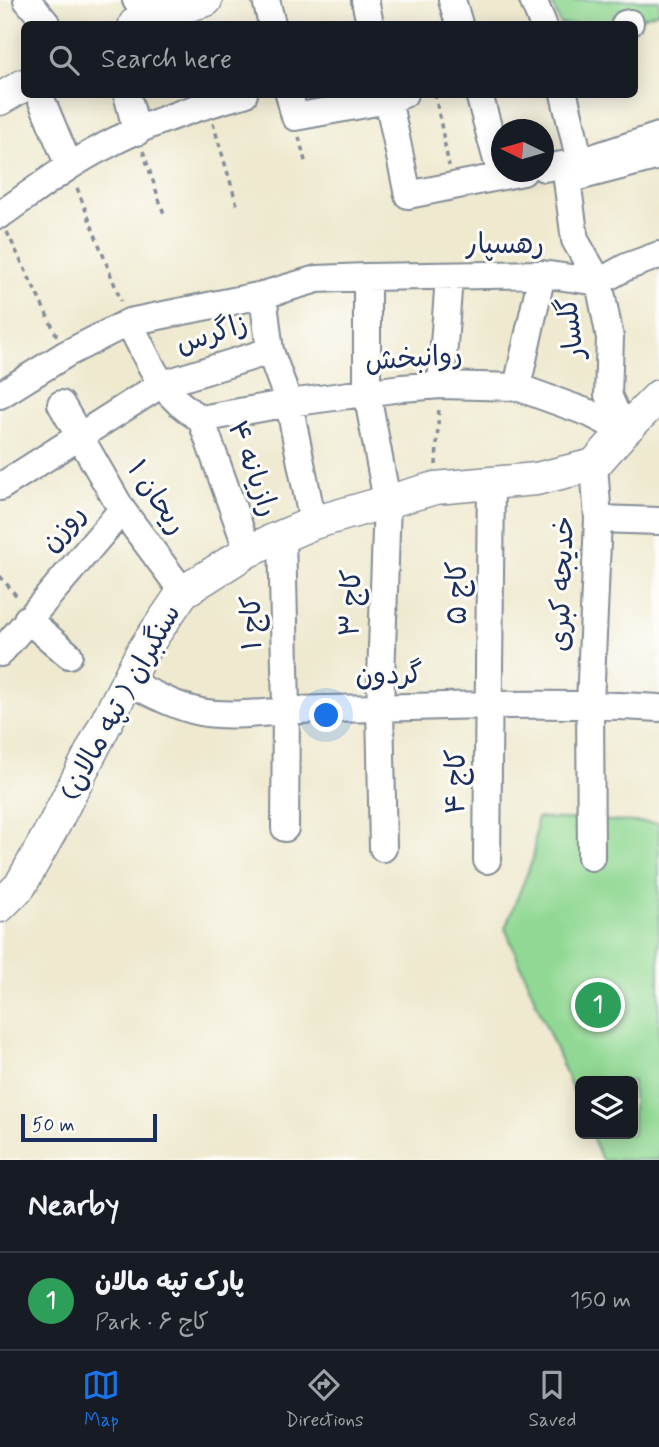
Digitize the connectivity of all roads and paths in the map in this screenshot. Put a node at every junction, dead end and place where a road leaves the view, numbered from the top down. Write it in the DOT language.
graph roads {
  1 [pos="27,0"];
  2 [pos="266,0"];
  3 [pos="365,0"];
  4 [pos="452,0"];
  5 [pos="533,0"];
  6 [pos="193,10"];
  7 [pos="140,14"];
  8 [pos="44,21"];
  9 [pos="271,21"];
  10 [pos="369,21"];
  11 [pos="458,21"];
  12 [pos="542,21"];
  13 [pos="21,87"];
  14 [pos="41,98"];
  15 [pos="128,98"];
  16 [pos="373,98"];
  17 [pos="393,98"];
  18 [pos="436,98"];
  19 [pos="481,98"];
  20 [pos="564,98"];
  21 [pos="0,99"];
  22 [pos="207,99"];
  23 [pos="292,106"];
  24 [pos="491,123"];
  25 [pos="137,132"];
  26 [pos="659,136"];
  27 [pos="659,156"];
  28 [pos="306,165"];
  29 [pos="68,166"];
  30 [pos="563,170"];
  31 [pos="491,178"];
  32 [pos="453,186"];
  33 [pos="238,208"];
  34 [pos="165,217"];
  35 [pos="3,222"];
  36 [pos="659,255"];
  37 [pos="411,275"];
  38 [pos="542,275"];
  39 [pos="367,277"];
  40 [pos="449,277"];
  41 [pos="599,282"];
  42 [pos="263,295"];
  43 [pos="129,322"];
  44 [pos="270,351"];
  45 [pos="66,354"];
  46 [pos="160,385"];
  47 [pos="441,385"];
  48 [pos="517,387"];
  49 [pos="367,393"];
  50 [pos="0,395"];
  51 [pos="659,396"];
  52 [pos="289,403"];
  53 [pos="61,404"];
  54 [pos="201,419"];
  55 [pos="624,431"];
  56 [pos="81,437"];
  57 [pos="594,465"];
  58 [pos="4,475"];
  59 [pos="491,481"];
  60 [pos="435,488"];
  61 [pos="387,501"];
  62 [pos="122,510"];
  63 [pos="597,519"];
  64 [pos="659,521"];
  65 [pos="313,523"];
  66 [pos="282,536"];
  67 [pos="248,551"];
  68 [pos="0,576"];
  69 [pos="183,592"];
  70 [pos="29,616"];
  71 [pos="0,653"];
  72 [pos="69,655"];
  73 [pos="128,682"];
  74 [pos="590,704"];
  75 [pos="489,705"];
  76 [pos="380,708"];
  77 [pos="659,708"];
  78 [pos="286,709"];
  79 [pos="285,828"];
  80 [pos="383,848"];
  81 [pos="591,857"];
  82 [pos="487,860"];
  83 [pos="0,906"];
  1 -- 8 [label="street"];
  2 -- 9 [label="street"];
  3 -- 10 [label="street"];
  4 -- 11 [label="street"];
  5 -- 12 [label="street"];
  6 -- 7 [label="main road"];
  13 -- 21 [label="main road"];
  14 -- 29 [label="street"];
  15 -- 25 [label="street"];
  16 -- 23 [label="street"];
  17 -- 32 [label="street"];
  18 -- 32 [label="path"];
  19 -- 24 [label="street"];
  20 -- 30 [label="street, گلسار"];
  22 -- 25 [label="street"];
  22 -- 33 [label="path"];
  23 -- 28 [label="path"];
  25 -- 29 [label="street"];
  25 -- 34 [label="path"];
  26 -- 30 [label="street"];
  27 -- 30 [label="street"];
  29 -- 35 [label="street"];
  29 -- 43 [label="path"];
  30 -- 41 [label="street, گلسار"];
  31 -- 32 [label="street"];
  35 -- 45 [label="path"];
  36 -- 41 [label="street"];
  37 -- 39 [label="street, زاگرس"];
  37 -- 40 [label="street, رهسپار"];
  38 -- 40 [label="street, رهسپار"];
  38 -- 41 [label="street, رهسپار"];
  38 -- 48 [label="street"];
  39 -- 42 [label="street, زاگرس"];
  39 -- 49 [label="street, کاج ۳"];
  40 -- 47 [label="street"];
  41 -- 55 [label="street, گلسار"];
  42 -- 43 [label="street"];
  42 -- 44 [label="street, زاگرس"];
  43 -- 45 [label="street"];
  43 -- 46 [label="street"];
  44 -- 46 [label="street, زاگرس"];
  44 -- 52 [label="street"];
  45 -- 50 [label="street"];
  46 -- 54 [label="street, رازیانه ۴"];
  46 -- 56 [label="street, زاگرس"];
  47 -- 48 [label="street, روانبخش"];
  47 -- 49 [label="street, روانبخش"];
  47 -- 60 [label="path"];
  48 -- 55 [label="street, روانبخش"];
  49 -- 52 [label="street, روانبخش"];
  49 -- 61 [label="street, کاج ۳"];
  51 -- 55 [label="main road"];
  52 -- 54 [label="street, روانبخش"];
  52 -- 65 [label="street"];
  53 -- 56 [label="street, ریحان ۱"];
  54 -- 67 [label="street, رازیانه ۴"];
  55 -- 57 [label="main road"];
  56 -- 58 [label="street, زاگرس"];
  56 -- 62 [label="street, ریحان ۱"];
  57 -- 59 [label="main road, سنگبران ( تپه مالان)"];
  57 -- 63 [label="street, خدیجه کبری"];
  59 -- 60 [label="main road, سنگبران ( تپه مالان)"];
  59 -- 75 [label="street, کاج ۵"];
  60 -- 61 [label="main road, سنگبران ( تپه مالان)"];
  61 -- 65 [label="main road, سنگبران ( تپه مالان)"];
  61 -- 76 [label="street, کاج ۳"];
  62 -- 69 [label="street, ریحان ۱"];
  62 -- 70 [label="street, روزن"];
  63 -- 64 [label="street"];
  63 -- 74 [label="street, خدیجه کبری"];
  65 -- 66 [label="main road, سنگبران ( تپه مالان)"];
  66 -- 67 [label="main road, سنگبران ( تپه مالان)"];
  66 -- 78 [label="street, کاج ۱"];
  67 -- 69 [label="main road, سنگبران ( تپه مالان)"];
  68 -- 70 [label="path"];
  69 -- 73 [label="main road, سنگبران ( تپه مالان)"];
  70 -- 71 [label="street, روزن"];
  70 -- 72 [label="street"];
  73 -- 78 [label="street, گردون"];
  73 -- 83 [label="main road, سنگبران ( تپه مالان)"];
  74 -- 75 [label="street, گردون"];
  74 -- 77 [label="street, گردون"];
  74 -- 81 [label="street, خدیجه کبری"];
  75 -- 76 [label="street, گردون"];
  75 -- 82 [label="street, کاج ۴"];
  76 -- 78 [label="street, گردون"];
  76 -- 80 [label="street, کاج ۳"];
  78 -- 79 [label="street, کاج ۱"];
}
